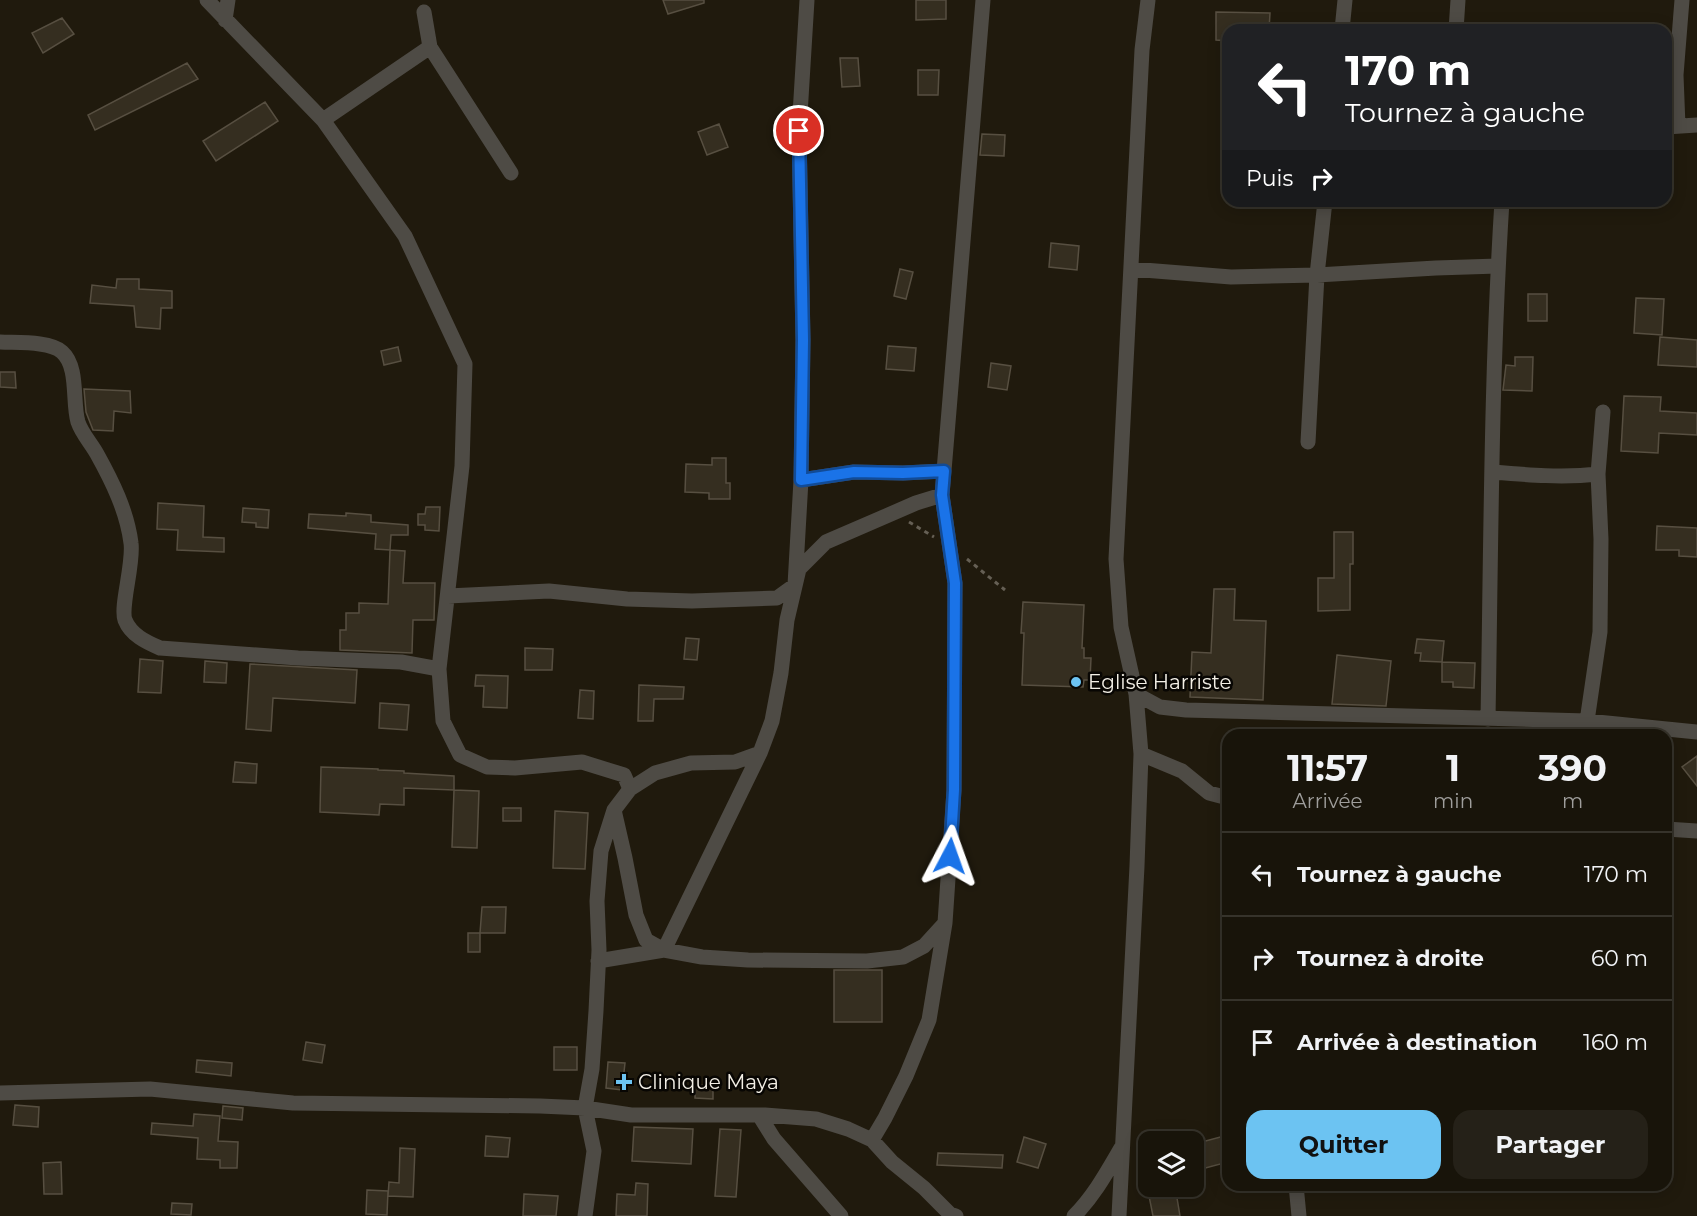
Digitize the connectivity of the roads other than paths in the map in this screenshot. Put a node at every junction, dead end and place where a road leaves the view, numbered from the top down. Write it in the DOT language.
graph roads {
  1 [pos="207,0"];
  2 [pos="228,0"];
  3 [pos="807,0"];
  4 [pos="983,0"];
  5 [pos="1148,0"];
  6 [pos="1345,0"];
  7 [pos="1458,0"];
  8 [pos="1682,0"];
  9 [pos="424,12"];
  10 [pos="225,20"];
  11 [pos="1343,24"];
  12 [pos="1456,24"];
  13 [pos="430,47"];
  14 [pos="323,120"];
  15 [pos="1697,125"];
  16 [pos="1672,127"];
  17 [pos="511,173"];
  18 [pos="1324,207"];
  19 [pos="1502,207"];
  20 [pos="1498,266"];
  21 [pos="1131,269"];
  22 [pos="1317,275"];
  23 [pos="0,342"];
  24 [pos="1603,412"];
  25 [pos="1308,442"];
  26 [pos="944,471"];
  27 [pos="1492,472"];
  28 [pos="1598,474"];
  29 [pos="801,480"];
  30 [pos="942,495"];
  31 [pos="795,585"];
  32 [pos="448,596"];
  33 [pos="439,669"];
  34 [pos="1136,694"];
  35 [pos="1488,719"];
  36 [pos="1587,721"];
  37 [pos="1569,729"];
  38 [pos="1667,729"];
  39 [pos="1672,730"];
  40 [pos="1697,732"];
  41 [pos="760,753"];
  42 [pos="1141,754"];
  43 [pos="630,789"];
  44 [pos="1222,796"];
  45 [pos="614,810"];
  46 [pos="1672,829"];
  47 [pos="1697,831"];
  48 [pos="945,923"];
  49 [pos="664,950"];
  50 [pos="598,961"];
  51 [pos="0,1093"];
  52 [pos="585,1108"];
  53 [pos="759,1115"];
  54 [pos="872,1140"];
  55 [pos="1123,1145"];
  56 [pos="1297,1191"];
  57 [pos="585,1216"];
  58 [pos="841,1216"];
  59 [pos="956,1216"];
  60 [pos="1074,1216"];
  61 [pos="1119,1216"];
  62 [pos="1299,1216"];
  1 -- 10 [label="street"];
  2 -- 10 [label="street"];
  3 -- 29 [label="street"];
  4 -- 26 [label="street"];
  5 -- 21 [label="street"];
  6 -- 11 [label="street"];
  7 -- 12 [label="street"];
  8 -- 16 [label="street"];
  9 -- 13 [label="street"];
  10 -- 14 [label="street"];
  13 -- 14 [label="street"];
  13 -- 17 [label="street"];
  14 -- 32 [label="street"];
  15 -- 16 [label="street"];
  18 -- 22 [label="street"];
  19 -- 20 [label="street"];
  20 -- 22 [label="street"];
  20 -- 27 [label="street"];
  21 -- 22 [label="street"];
  21 -- 34 [label="street"];
  22 -- 25 [label="street"];
  23 -- 33 [label="street"];
  24 -- 28 [label="street"];
  26 -- 29 [label="street"];
  26 -- 30 [label="street"];
  27 -- 28 [label="street"];
  27 -- 35 [label="street"];
  28 -- 36 [label="street"];
  29 -- 31 [label="street"];
  30 -- 31 [label="street"];
  30 -- 48 [label="street"];
  31 -- 32 [label="street"];
  31 -- 41 [label="street"];
  32 -- 33 [label="street"];
  33 -- 43 [label="street"];
  34 -- 35 [label="street"];
  34 -- 42 [label="street"];
  35 -- 36 [label="street"];
  36 -- 37 [label="street"];
  36 -- 38 [label="street"];
  39 -- 40 [label="street"];
  41 -- 43 [label="street"];
  41 -- 49 [label="street"];
  42 -- 44 [label="street"];
  42 -- 55 [label="street"];
  43 -- 45 [label="street"];
  45 -- 49 [label="street"];
  45 -- 50 [label="street"];
  46 -- 47 [label="street"];
  48 -- 49 [label="street"];
  48 -- 54 [label="street"];
  49 -- 50 [label="street"];
  50 -- 52 [label="street"];
  51 -- 52 [label="street"];
  52 -- 53 [label="street"];
  52 -- 57 [label="street"];
  53 -- 54 [label="street"];
  53 -- 58 [label="street"];
  54 -- 59 [label="street"];
  55 -- 60 [label="street"];
  55 -- 61 [label="street"];
  56 -- 62 [label="street"];
}
